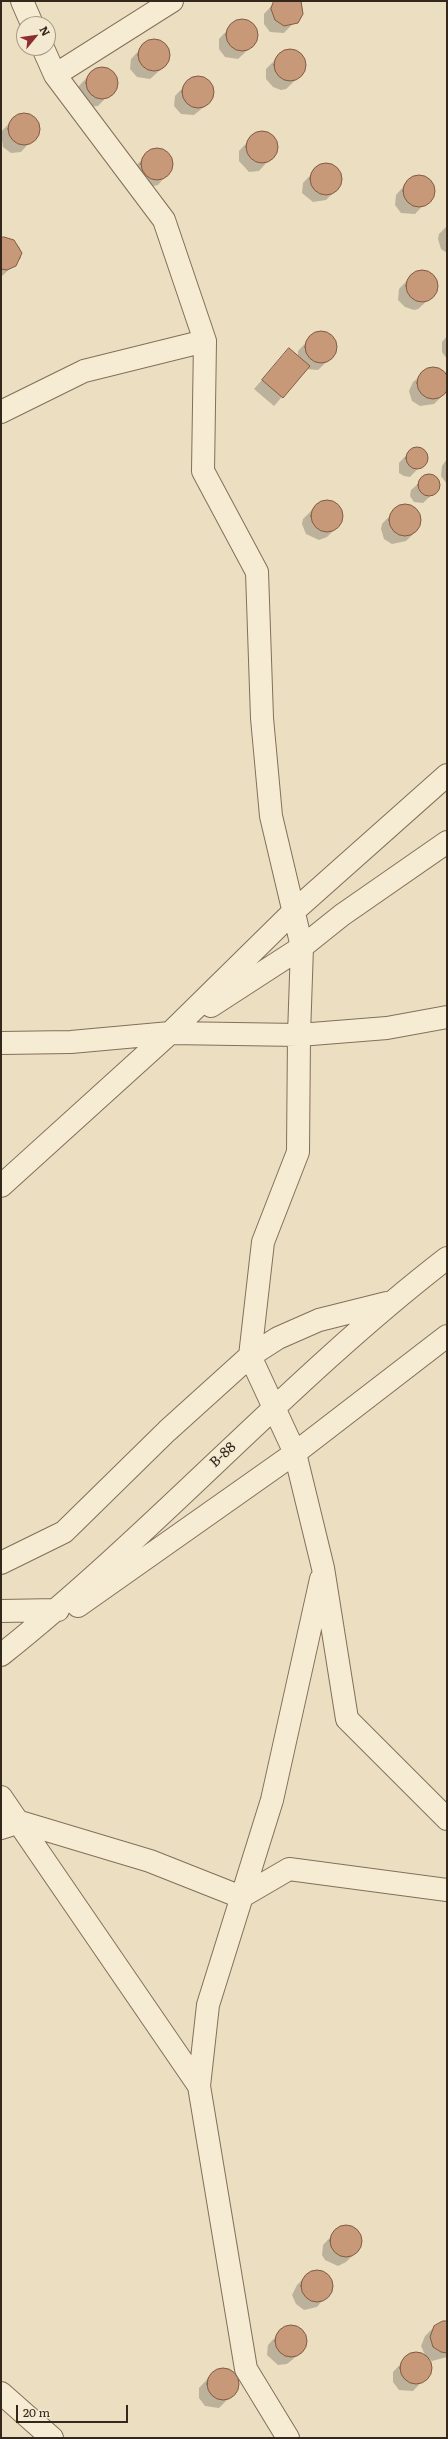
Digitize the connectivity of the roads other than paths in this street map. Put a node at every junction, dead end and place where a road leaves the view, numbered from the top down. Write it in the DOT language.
graph roads {
  1 [pos="22,1"];
  2 [pos="172,1"];
  3 [pos="29,16"];
  4 [pos="47,56"];
  5 [pos="55,75"];
  6 [pos="205,341"];
  7 [pos="1,412"];
  8 [pos="447,774"];
  9 [pos="447,842"];
  10 [pos="294,912"];
  11 [pos="302,947"];
  12 [pos="447,1017"];
  13 [pos="170,1033"];
  14 [pos="298,1035"];
  15 [pos="1,1043"];
  16 [pos="1,1186"];
  17 [pos="447,1258"];
  18 [pos="390,1302"];
  19 [pos="447,1336"];
  20 [pos="250,1356"];
  21 [pos="273,1408"];
  22 [pos="295,1453"];
  23 [pos="1,1563"];
  24 [pos="323,1568"];
  25 [pos="58,1610"];
  26 [pos="1,1611"];
  27 [pos="1,1655"];
  28 [pos="1,1661"];
  29 [pos="1,1797"];
  30 [pos="447,1819"];
  31 [pos="10,1825"];
  32 [pos="447,1890"];
  33 [pos="241,1897"];
  34 [pos="199,2086"];
  35 [pos="1,2393"];
  36 [pos="52,2438"];
  37 [pos="288,2438"];
  1 -- 3 [label="street"];
  2 -- 5 [label="street"];
  4 -- 5 [label="street"];
  5 -- 6 [label="street"];
  6 -- 7 [label="street"];
  6 -- 10 [label="street"];
  8 -- 10 [label="street"];
  9 -- 11 [label="street"];
  10 -- 11 [label="street"];
  10 -- 13 [label="street"];
  11 -- 13 [label="street"];
  11 -- 14 [label="street"];
  12 -- 14 [label="street"];
  13 -- 14 [label="street"];
  13 -- 15 [label="street"];
  13 -- 16 [label="street"];
  14 -- 20 [label="street"];
  17 -- 18 [label="street, B-88"];
  18 -- 20 [label="street"];
  18 -- 21 [label="street, B-88"];
  19 -- 22 [label="street"];
  20 -- 21 [label="street"];
  20 -- 23 [label="street"];
  21 -- 22 [label="street"];
  21 -- 25 [label="street, B-88"];
  22 -- 24 [label="street"];
  22 -- 28 [label="street"];
  24 -- 30 [label="street"];
  24 -- 33 [label="street"];
  25 -- 26 [label="street"];
  25 -- 27 [label="street, B-88"];
  29 -- 31 [label="street"];
  31 -- 33 [label="street"];
  31 -- 34 [label="street"];
  32 -- 33 [label="street"];
  33 -- 34 [label="street"];
  34 -- 37 [label="street"];
  35 -- 36 [label="street"];
}
